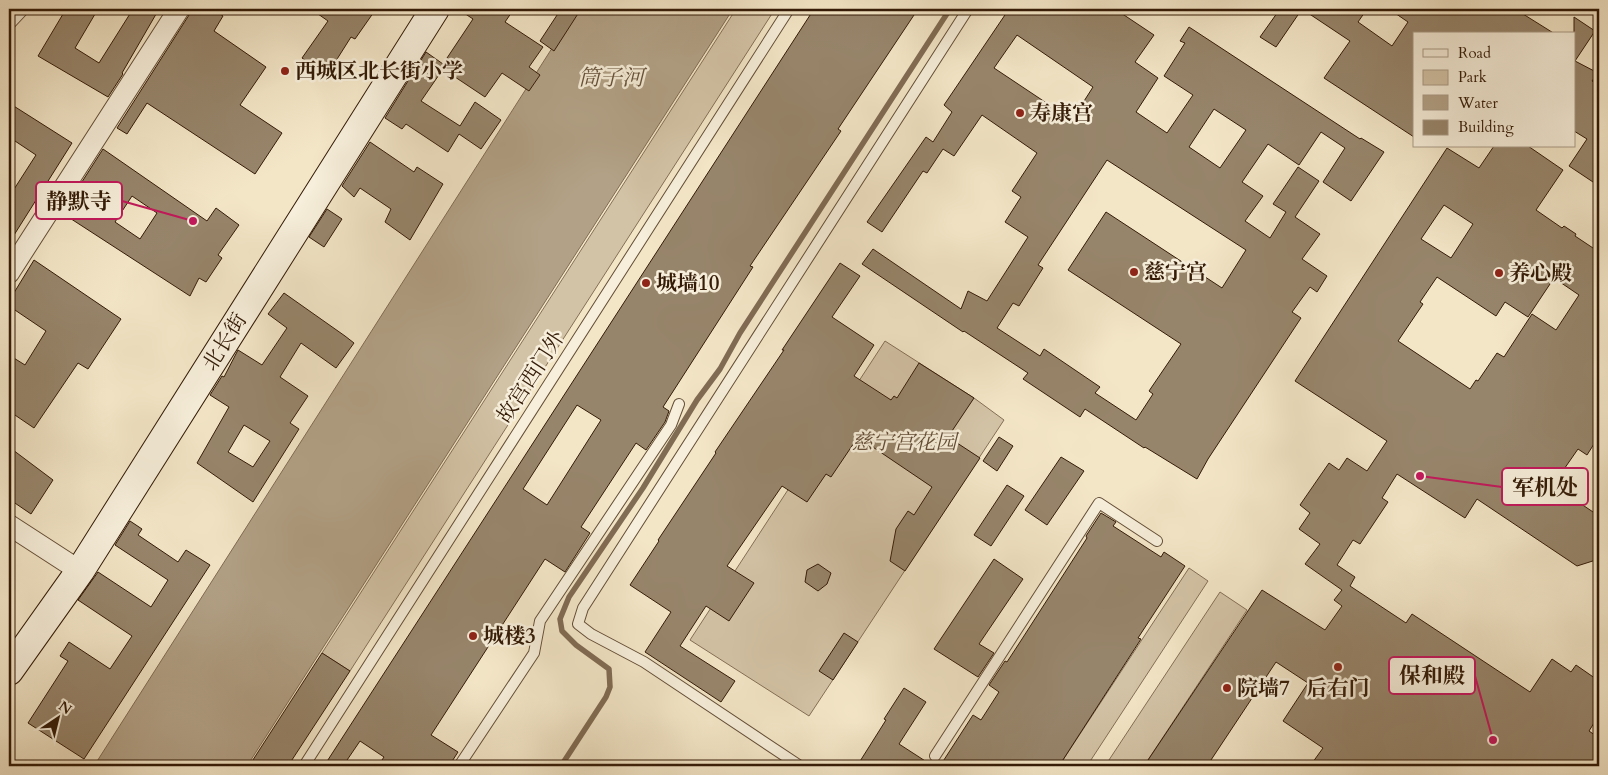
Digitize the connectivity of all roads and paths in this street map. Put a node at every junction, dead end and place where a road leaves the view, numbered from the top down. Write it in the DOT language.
graph roads {
  1 [pos="24,9"];
  2 [pos="179,9"];
  3 [pos="435,9"];
  4 [pos="789,9"];
  5 [pos="968,9"];
  6 [pos="9,25"];
  7 [pos="9,273"];
  8 [pos="680,404"];
  9 [pos="9,525"];
  10 [pos="1157,541"];
  11 [pos="80,571"];
  12 [pos="9,670"];
  13 [pos="935,756"];
  14 [pos="304,766"];
  15 [pos="459,766"];
  16 [pos="800,766"];
  1 -- 6 [label="lane"];
  2 -- 7 [label="street"];
  3 -- 11 [label="street, 北长街"];
  4 -- 14 [label="lane, 故宫西门外"];
  5 -- 16 [label="lane"];
  8 -- 15 [label="lane"];
  9 -- 11 [label="street"];
  10 -- 13 [label="lane"];
  11 -- 12 [label="street, 北长街"];
}
